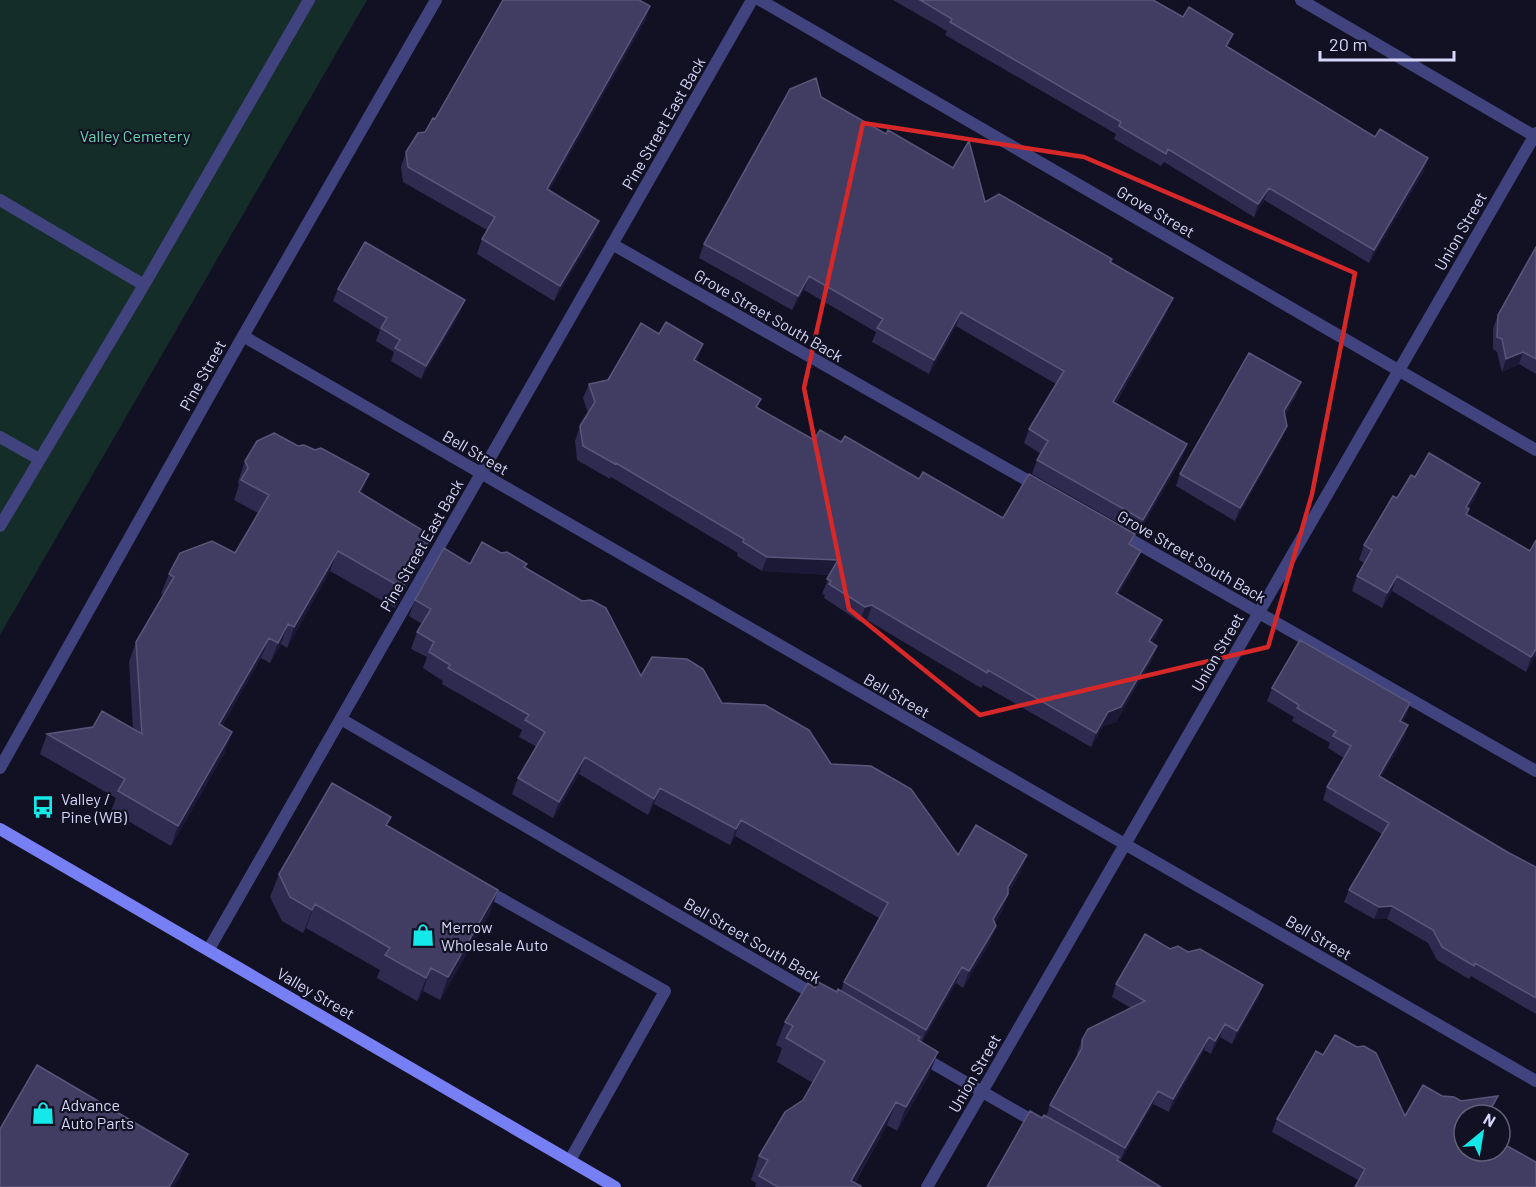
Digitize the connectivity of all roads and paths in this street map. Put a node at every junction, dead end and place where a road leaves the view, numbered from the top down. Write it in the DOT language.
graph roads {
  1 [pos="309,0"];
  2 [pos="436,0"];
  3 [pos="752,0"];
  4 [pos="760,0"];
  5 [pos="1301,0"];
  6 [pos="1535,136"];
  7 [pos="0,200"];
  8 [pos="612,244"];
  9 [pos="144,285"];
  10 [pos="243,336"];
  11 [pos="1399,370"];
  12 [pos="0,437"];
  13 [pos="1536,450"];
  14 [pos="39,459"];
  15 [pos="481,474"];
  16 [pos="1048,493"];
  17 [pos="0,525"];
  18 [pos="1111,528"];
  19 [pos="1259,613"];
  20 [pos="340,719"];
  21 [pos="0,768"];
  22 [pos="1536,771"];
  23 [pos="0,829"];
  24 [pos="1125,845"];
  25 [pos="470,881"];
  26 [pos="209,949"];
  27 [pos="827,1002"];
  28 [pos="909,1050"];
  29 [pos="1536,1081"];
  30 [pos="982,1092"];
  31 [pos="1049,1130"];
  32 [pos="570,1160"];
  33 [pos="615,1187"];
  34 [pos="927,1187"];
  1 -- 9 [label="street"];
  2 -- 10 [label="street, Pine Street"];
  3 -- 8 [label="street, Pine Street East Back"];
  4 -- 11 [label="street, Grove Street"];
  5 -- 6 [label="street"];
  6 -- 11 [label="street, Union Street"];
  7 -- 9 [label="street"];
  8 -- 15 [label="street, Pine Street East Back"];
  8 -- 16 [label="street, Grove Street South Back"];
  9 -- 14 [label="street"];
  10 -- 15 [label="street, Bell Street"];
  10 -- 21 [label="street, Pine Street"];
  11 -- 13 [label="street, Grove Street"];
  11 -- 19 [label="street, Union Street"];
  12 -- 14 [label="street"];
  14 -- 17 [label="street"];
  15 -- 20 [label="street, Pine Street East Back"];
  15 -- 24 [label="street, Bell Street"];
  18 -- 19 [label="street, Grove Street South Back"];
  19 -- 22 [label="street, Grove Street South Back"];
  19 -- 24 [label="street, Union Street"];
  20 -- 26 [label="street, Pine Street East Back"];
  20 -- 27 [label="street, Bell Street South Back"];
  23 -- 26 [label="main road, Valley Street"];
  24 -- 29 [label="street, Bell Street"];
  24 -- 30 [label="street, Union Street"];
  25 -- 32 [label="street"];
  26 -- 32 [label="main road, Valley Street"];
  28 -- 30 [label="street"];
  30 -- 31 [label="street"];
  30 -- 34 [label="street, Union Street"];
  32 -- 33 [label="main road, Valley Street"];
}
